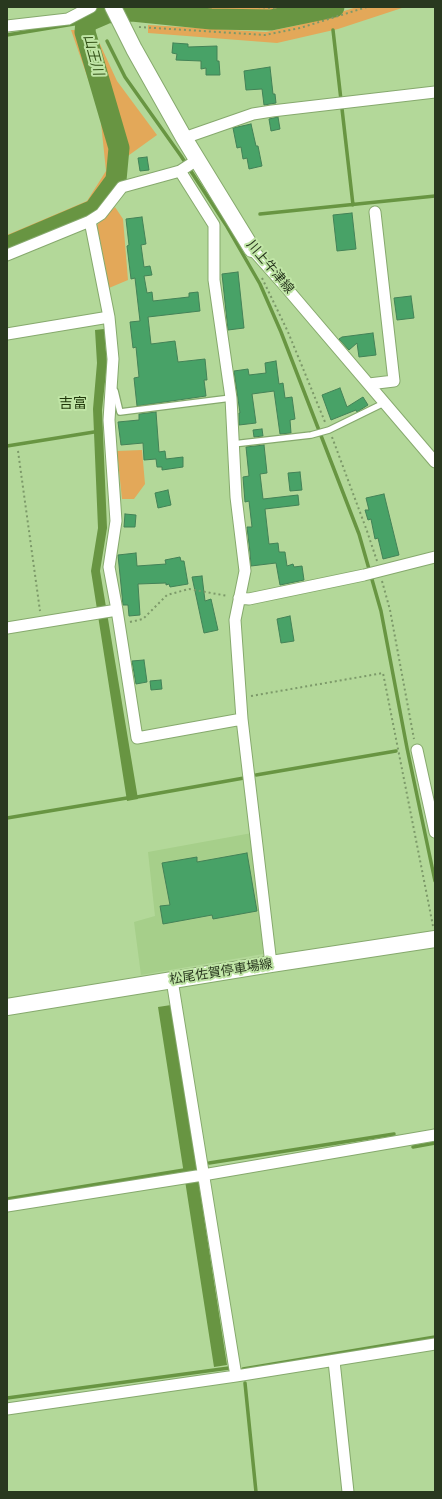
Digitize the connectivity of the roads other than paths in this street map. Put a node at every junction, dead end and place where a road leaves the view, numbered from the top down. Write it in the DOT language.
graph roads {
  1 [pos="91,7"];
  2 [pos="113,7"];
  3 [pos="7,26"];
  4 [pos="435,92"];
  5 [pos="184,138"];
  6 [pos="197,160"];
  7 [pos="180,171"];
  8 [pos="375,212"];
  9 [pos="90,220"];
  10 [pos="252,249"];
  11 [pos="7,255"];
  12 [pos="109,318"];
  13 [pos="7,334"];
  14 [pos="112,379"];
  15 [pos="369,384"];
  16 [pos="230,398"];
  17 [pos="385,402"];
  18 [pos="233,444"];
  19 [pos="435,462"];
  20 [pos="435,557"];
  21 [pos="239,598"];
  22 [pos="114,611"];
  23 [pos="7,628"];
  24 [pos="242,719"];
  25 [pos="417,750"];
  26 [pos="435,832"];
  27 [pos="434,940"];
  28 [pos="271,964"];
  29 [pos="172,980"];
  30 [pos="7,1007"];
  31 [pos="435,1135"];
  32 [pos="202,1175"];
  33 [pos="7,1206"];
  34 [pos="435,1344"];
  35 [pos="334,1361"];
  36 [pos="236,1376"];
  37 [pos="7,1409"];
  38 [pos="348,1492"];
  1 -- 3 [label="street"];
  2 -- 5 [label="main road, 川上牛津線"];
  4 -- 5 [label="street"];
  5 -- 6 [label="main road, 川上牛津線"];
  6 -- 7 [label="street"];
  6 -- 10 [label="main road, 川上牛津線"];
  7 -- 9 [label="street"];
  7 -- 16 [label="street"];
  8 -- 15 [label="street"];
  9 -- 11 [label="street"];
  9 -- 12 [label="street"];
  10 -- 15 [label="street, 川上牛津線"];
  12 -- 13 [label="street"];
  12 -- 14 [label="street"];
  14 -- 16 [label="lane"];
  14 -- 22 [label="street"];
  15 -- 17 [label="street, 川上牛津線"];
  16 -- 18 [label="street"];
  17 -- 18 [label="lane"];
  17 -- 19 [label="street, 川上牛津線"];
  18 -- 21 [label="street"];
  20 -- 21 [label="street"];
  21 -- 24 [label="street"];
  22 -- 23 [label="street"];
  22 -- 24 [label="street"];
  24 -- 28 [label="street"];
  25 -- 26 [label="street"];
  27 -- 28 [label="main road, 松尾佐賀停車場線"];
  28 -- 29 [label="main road, 松尾佐賀停車場線"];
  29 -- 30 [label="main road, 松尾佐賀停車場線"];
  29 -- 32 [label="street"];
  31 -- 32 [label="street"];
  32 -- 33 [label="street"];
  32 -- 36 [label="street"];
  34 -- 35 [label="street"];
  35 -- 36 [label="street"];
  35 -- 38 [label="street"];
  36 -- 37 [label="street"];
}
